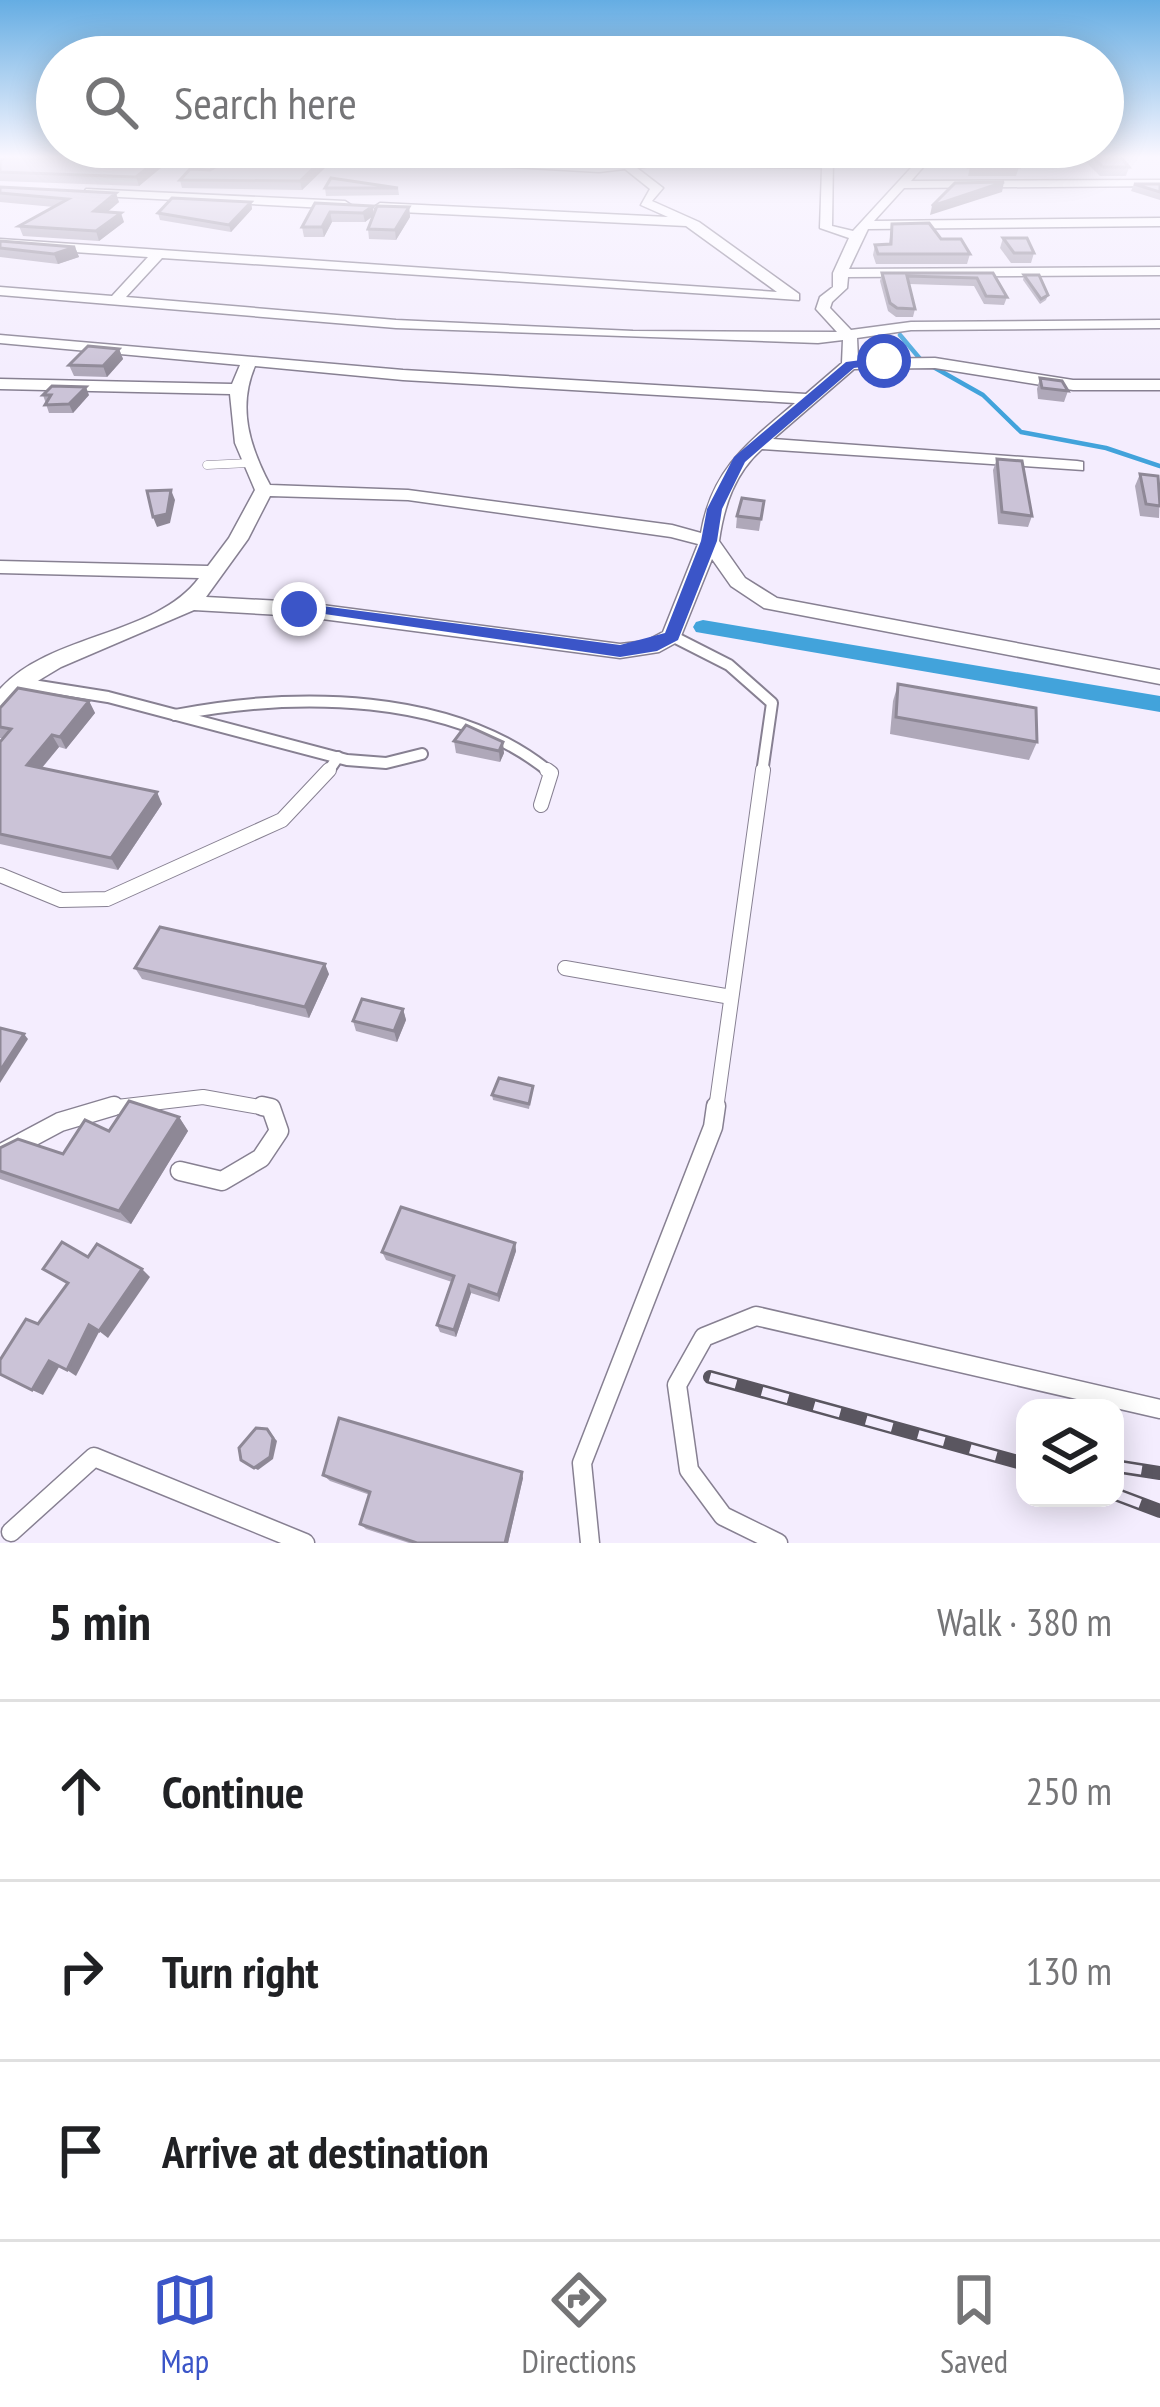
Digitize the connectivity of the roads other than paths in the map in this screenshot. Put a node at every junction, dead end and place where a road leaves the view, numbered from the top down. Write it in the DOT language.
graph roads {
  1 [pos="700,229"];
  2 [pos="849,229"];
  3 [pos="897,229"];
  4 [pos="860,230"];
  5 [pos="0,243"];
  6 [pos="158,254"];
  7 [pos="1160,271"];
  8 [pos="840,273"];
  9 [pos="0,291"];
  10 [pos="794,297"];
  11 [pos="114,302"];
  12 [pos="823,310"];
  13 [pos="1160,324"];
  14 [pos="850,337"];
  15 [pos="0,339"];
  16 [pos="248,364"];
  17 [pos="850,364"];
  18 [pos="0,384"];
  19 [pos="1160,386"];
  20 [pos="234,389"];
  21 [pos="808,399"];
  22 [pos="755,443"];
  23 [pos="249,463"];
  24 [pos="207,465"];
  25 [pos="1077,466"];
  26 [pos="264,490"];
  27 [pos="709,541"];
  28 [pos="0,567"];
  29 [pos="215,572"];
  30 [pos="191,603"];
  31 [pos="672,636"];
  32 [pos="1160,677"];
  33 [pos="18,683"];
  34 [pos="0,703"];
  35 [pos="175,715"];
  36 [pos="422,754"];
  37 [pos="338,757"];
  38 [pos="541,805"];
  39 [pos="0,875"];
  40 [pos="566,968"];
  41 [pos="731,998"];
  42 [pos="0,1154"];
  43 [pos="180,1171"];
  44 [pos="1160,1409"];
  45 [pos="11,1532"];
  46 [pos="305,1543"];
  47 [pos="590,1543"];
  48 [pos="778,1543"];
  1 -- 10 [label="street"];
  2 -- 4 [label="street"];
  3 -- 4 [label="street"];
  4 -- 8 [label="street"];
  5 -- 6 [label="street"];
  6 -- 10 [label="street"];
  6 -- 11 [label="street"];
  7 -- 8 [label="street"];
  8 -- 12 [label="street"];
  9 -- 11 [label="street"];
  10 -- 12 [label="street"];
  11 -- 14 [label="street"];
  12 -- 14 [label="street"];
  13 -- 14 [label="street"];
  14 -- 17 [label="street"];
  15 -- 16 [label="street"];
  16 -- 20 [label="street"];
  16 -- 21 [label="street"];
  17 -- 19 [label="street"];
  17 -- 21 [label="street"];
  18 -- 20 [label="street"];
  20 -- 23 [label="street"];
  21 -- 22 [label="street"];
  22 -- 25 [label="street"];
  22 -- 27 [label="street"];
  23 -- 24 [label="lane"];
  23 -- 26 [label="street"];
  26 -- 27 [label="street"];
  26 -- 29 [label="street"];
  27 -- 31 [label="street"];
  27 -- 32 [label="street"];
  28 -- 29 [label="street"];
  29 -- 30 [label="street"];
  30 -- 31 [label="street"];
  30 -- 33 [label="street"];
  31 -- 41 [label="lane"];
  33 -- 34 [label="street"];
  33 -- 35 [label="lane"];
  35 -- 37 [label="lane"];
  35 -- 38 [label="lane"];
  36 -- 37 [label="lane"];
  37 -- 39 [label="lane"];
  40 -- 41 [label="lane"];
  41 -- 47 [label="lane"];
  42 -- 43 [label="lane"];
  44 -- 48 [label="lane"];
  45 -- 46 [label="lane"];
}
